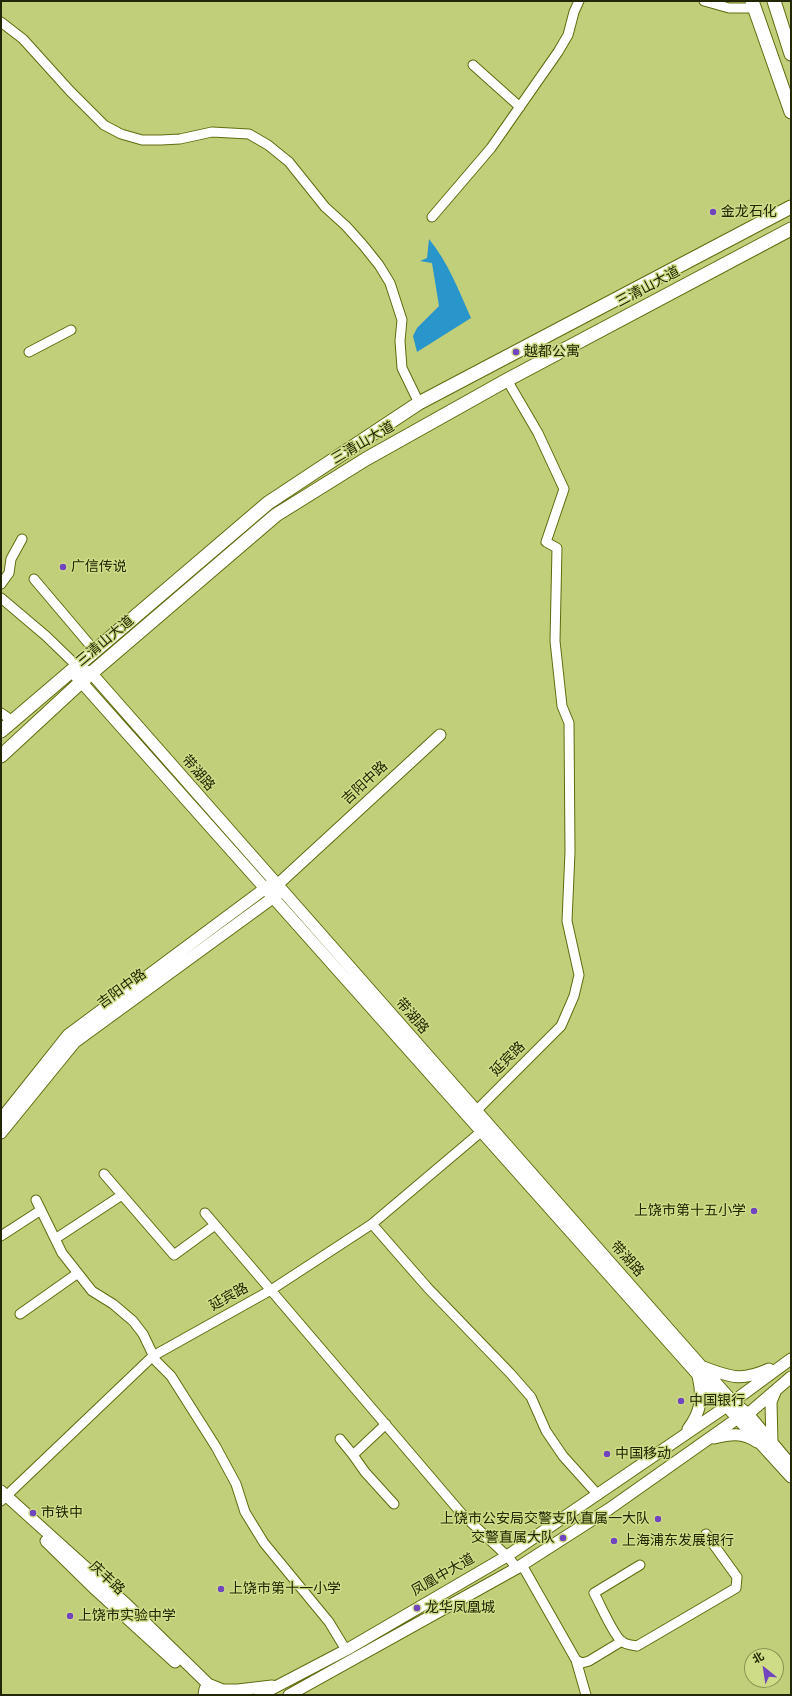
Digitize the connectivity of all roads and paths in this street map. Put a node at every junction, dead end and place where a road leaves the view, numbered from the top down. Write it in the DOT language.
graph roads {
  1 [pos="579,1"];
  2 [pos="704,1"];
  3 [pos="774,1"];
  4 [pos="753,5"];
  5 [pos="1,22"];
  6 [pos="791,54"];
  7 [pos="473,65"];
  8 [pos="520,107"];
  9 [pos="791,110"];
  10 [pos="791,196"];
  11 [pos="791,207"];
  12 [pos="432,217"];
  13 [pos="769,219"];
  14 [pos="791,229"];
  15 [pos="791,236"];
  16 [pos="775,238"];
  17 [pos="71,330"];
  18 [pos="29,352"];
  19 [pos="507,380"];
  20 [pos="419,404"];
  21 [pos="22,539"];
  22 [pos="34,579"];
  23 [pos="1,584"];
  24 [pos="1,598"];
  25 [pos="95,651"];
  26 [pos="74,669"];
  27 [pos="86,678"];
  28 [pos="1,712"];
  29 [pos="13,721"];
  30 [pos="1,731"];
  31 [pos="440,735"];
  32 [pos="1,756"];
  33 [pos="274,889"];
  34 [pos="476,1111"];
  35 [pos="1,1119"];
  36 [pos="482,1132"];
  37 [pos="1,1133"];
  38 [pos="104,1174"];
  39 [pos="122,1195"];
  40 [pos="36,1200"];
  41 [pos="41,1210"];
  42 [pos="205,1213"];
  43 [pos="372,1224"];
  44 [pos="215,1225"];
  45 [pos="1,1236"];
  46 [pos="55,1239"];
  47 [pos="78,1273"];
  48 [pos="271,1290"];
  49 [pos="20,1314"];
  50 [pos="153,1356"];
  51 [pos="789,1360"];
  52 [pos="700,1371"];
  53 [pos="791,1377"];
  54 [pos="776,1388"];
  55 [pos="730,1404"];
  56 [pos="743,1416"];
  57 [pos="386,1424"];
  58 [pos="680,1439"];
  59 [pos="710,1439"];
  60 [pos="340,1440"];
  61 [pos="768,1445"];
  62 [pos="353,1455"];
  63 [pos="791,1464"];
  64 [pos="791,1477"];
  65 [pos="598,1495"];
  66 [pos="2,1497"];
  67 [pos="394,1504"];
  68 [pos="706,1534"];
  69 [pos="508,1556"];
  70 [pos="640,1565"];
  71 [pos="519,1567"];
  72 [pos="622,1641"];
  73 [pos="346,1650"];
  74 [pos="576,1660"];
  75 [pos="276,1686"];
  76 [pos="206,1691"];
  77 [pos="216,1695"];
  78 [pos="260,1695"];
  79 [pos="289,1695"];
  80 [pos="586,1695"];
  1 -- 8 [label="street"];
  2 -- 4 [label="street"];
  3 -- 6 [label="highway"];
  4 -- 9 [label="highway"];
  5 -- 20 [label="street"];
  7 -- 8 [label="street"];
  8 -- 12 [label="street"];
  10 -- 13 [label="highway"];
  11 -- 13 [label="highway, 三清山大道"];
  13 -- 20 [label="highway, 三清山大道"];
  14 -- 16 [label="highway, 三清山大道"];
  15 -- 16 [label="highway"];
  16 -- 19 [label="highway, 三清山大道"];
  17 -- 18 [label="street"];
  19 -- 27 [label="highway, 三清山大道"];
  19 -- 34 [label="street, 延宾路"];
  20 -- 25 [label="highway, 三清山大道"];
  21 -- 23 [label="street"];
  22 -- 25 [label="street"];
  24 -- 26 [label="street, 带湖路"];
  25 -- 26 [label="highway, 三清山大道"];
  26 -- 27 [label="main road, 带湖路"];
  26 -- 29 [label="highway, 三清山大道"];
  27 -- 32 [label="highway, 三清山大道"];
  27 -- 33 [label="main road, 带湖路"];
  28 -- 29 [label="street"];
  29 -- 30 [label="highway, 三清山大道"];
  31 -- 33 [label="main road, 吉阳中路"];
  33 -- 34 [label="main road, 带湖路"];
  33 -- 35 [label="main road, 吉阳中路"];
  33 -- 36 [label="main road, 带湖路"];
  33 -- 37 [label="main road, 吉阳中路"];
  34 -- 52 [label="main road, 带湖路"];
  36 -- 43 [label="street, 延宾路"];
  36 -- 52 [label="main road, 带湖路"];
  38 -- 39 [label="street"];
  39 -- 44 [label="street"];
  39 -- 46 [label="street"];
  40 -- 41 [label="street"];
  41 -- 45 [label="street"];
  41 -- 46 [label="street"];
  42 -- 44 [label="street"];
  43 -- 48 [label="street, 延宾路"];
  43 -- 65 [label="street"];
  44 -- 48 [label="street"];
  46 -- 47 [label="street"];
  47 -- 49 [label="street"];
  47 -- 50 [label="street"];
  48 -- 50 [label="street, 延宾路"];
  48 -- 57 [label="street"];
  50 -- 66 [label="street, 延宾路"];
  50 -- 73 [label="street"];
  51 -- 52 [label="main road"];
  51 -- 55 [label="main road, 凤凰中大道"];
  52 -- 55 [label="main road, 带湖路"];
  52 -- 58 [label="main road"];
  53 -- 54 [label="main road, 凤凰中大道"];
  54 -- 56 [label="main road, 凤凰中大道"];
  54 -- 61 [label="main road"];
  55 -- 56 [label="main road, 带湖路"];
  55 -- 58 [label="main road, 凤凰中大道"];
  56 -- 59 [label="main road, 凤凰中大道"];
  56 -- 61 [label="main road, 带湖路"];
  57 -- 62 [label="street"];
  57 -- 69 [label="street"];
  58 -- 65 [label="main road, 凤凰中大道"];
  59 -- 61 [label="main road"];
  59 -- 71 [label="main road, 凤凰中大道"];
  60 -- 62 [label="street"];
  61 -- 63 [label="main road, 带湖路"];
  61 -- 64 [label="main road, 带湖路"];
  62 -- 67 [label="street"];
  65 -- 69 [label="main road, 凤凰中大道"];
  66 -- 76 [label="main road, 庆丰路"];
  68 -- 72 [label="street"];
  69 -- 71 [label="street"];
  69 -- 73 [label="main road, 凤凰中大道"];
  70 -- 72 [label="street"];
  71 -- 74 [label="street"];
  71 -- 79 [label="main road, 凤凰中大道"];
  72 -- 74 [label="street"];
  73 -- 75 [label="main road, 凤凰中大道"];
  74 -- 80 [label="street"];
  75 -- 76 [label="main road"];
  75 -- 78 [label="main road, 凤凰中大道"];
  76 -- 77 [label="main road"];
}
